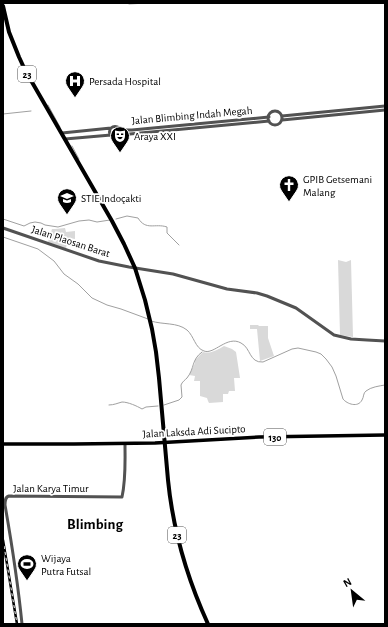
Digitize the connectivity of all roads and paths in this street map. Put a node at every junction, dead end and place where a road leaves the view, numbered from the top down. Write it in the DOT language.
graph roads {
  1 [pos="3,6"];
  2 [pos="385,106"];
  3 [pos="367,108"];
  4 [pos="385,110"];
  5 [pos="367,112"];
  6 [pos="269,117"];
  7 [pos="282,118"];
  8 [pos="269,121"];
  9 [pos="193,124"];
  10 [pos="117,127"];
  11 [pos="111,128"];
  12 [pos="193,128"];
  13 [pos="77,132"];
  14 [pos="62,133"];
  15 [pos="111,135"];
  16 [pos="119,135"];
  17 [pos="77,138"];
  18 [pos="65,139"];
  19 [pos="3,228"];
  20 [pos="135,268"];
  21 [pos="385,340"];
  22 [pos="385,435"];
  23 [pos="165,443"];
  24 [pos="3,444"];
  25 [pos="125,444"];
  26 [pos="22,624"];
  27 [pos="208,624"];
  1 -- 14 [label="highway, 23"];
  2 -- 3 [label="street"];
  3 -- 5 [label="street"];
  3 -- 7 [label="street"];
  4 -- 5 [label="street"];
  5 -- 7 [label="street"];
  6 -- 7 [label="street"];
  6 -- 8 [label="street"];
  6 -- 9 [label="street, Jalan Blimbing Indah Megah"];
  7 -- 8 [label="street"];
  8 -- 12 [label="street, Jalan Blimbing Indah Megah"];
  9 -- 10 [label="street, Jalan Blimbing Indah Megah"];
  9 -- 12 [label="street"];
  10 -- 11 [label="street"];
  10 -- 16 [label="street"];
  11 -- 13 [label="street"];
  11 -- 15 [label="street"];
  12 -- 16 [label="street, Jalan Blimbing Indah Megah"];
  13 -- 14 [label="street"];
  13 -- 17 [label="street"];
  14 -- 18 [label="highway, 23"];
  15 -- 16 [label="street"];
  15 -- 17 [label="street"];
  17 -- 18 [label="street"];
  18 -- 20 [label="highway, 23"];
  19 -- 20 [label="street, Jalan Plaosan Barat"];
  20 -- 21 [label="street, Jalan Plaosan Barat"];
  20 -- 23 [label="highway, 23"];
  22 -- 23 [label="main road, Jalan Laksda Adi Sucipto / 130"];
  23 -- 25 [label="main road, Jalan Laksda Adi Sucipto / 130"];
  23 -- 27 [label="highway, 23"];
  24 -- 25 [label="main road, Jalan Laksda Adi Sucipto / 130"];
  25 -- 26 [label="street, Jalan Karya Timur"];
}
